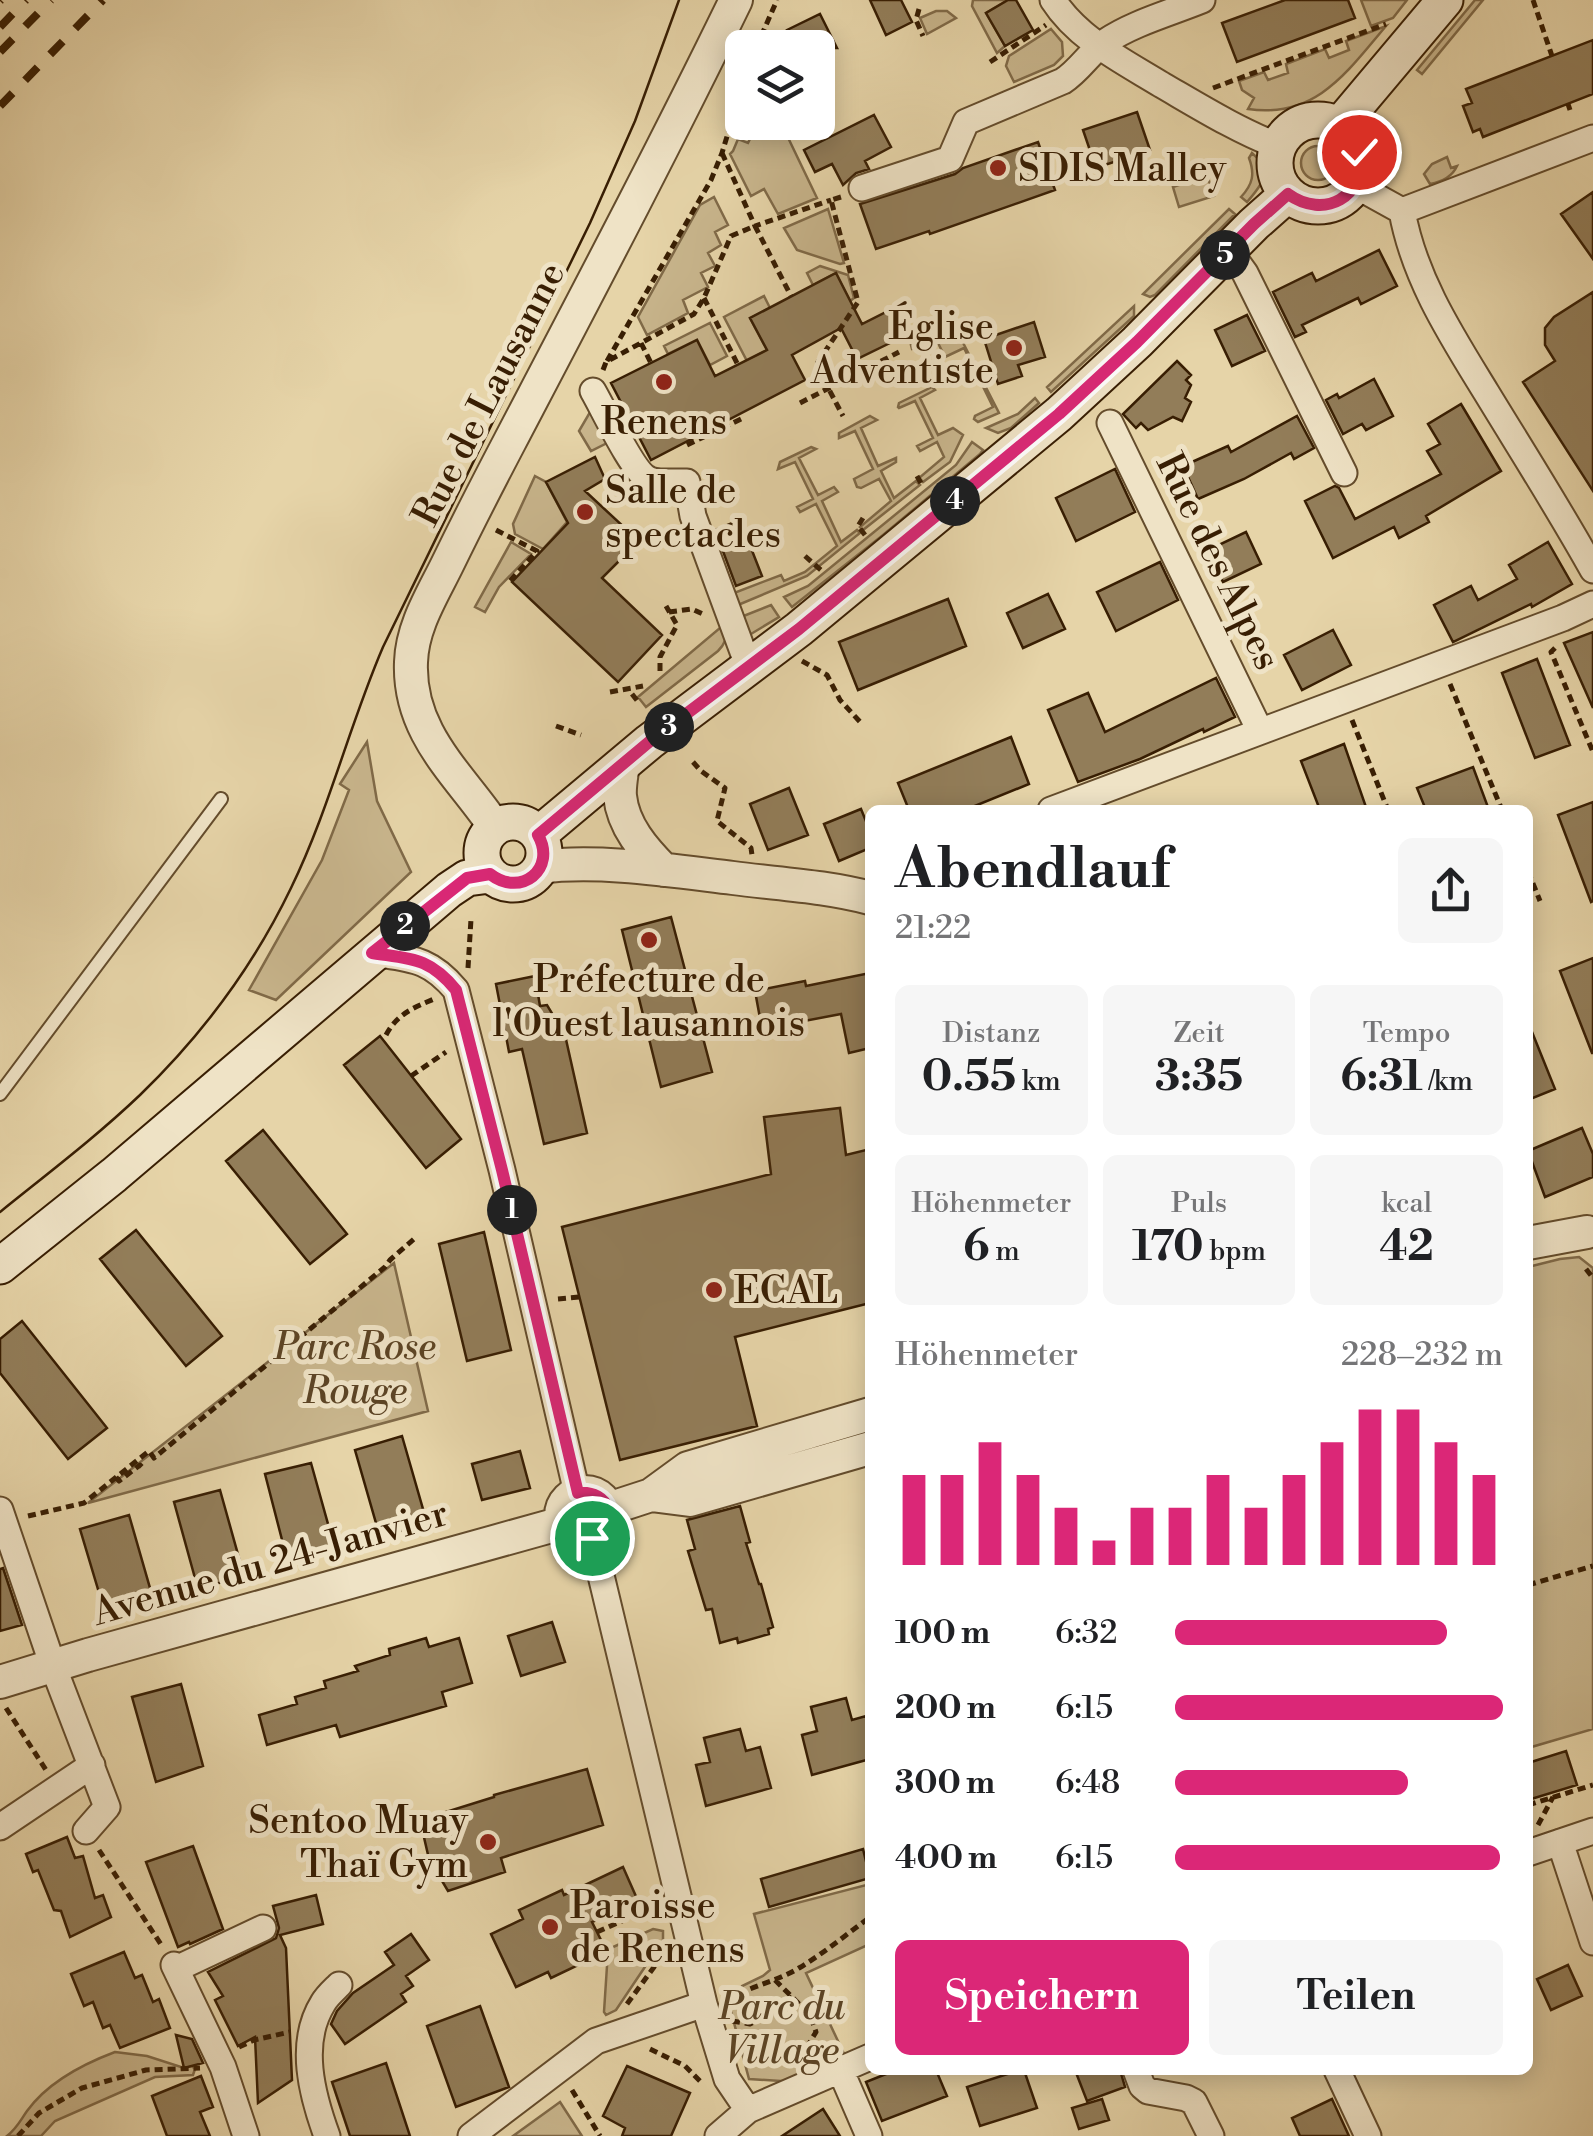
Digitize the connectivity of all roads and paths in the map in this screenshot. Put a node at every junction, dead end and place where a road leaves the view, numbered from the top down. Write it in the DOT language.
graph roads {
  1 [pos="736,0"];
  2 [pos="776,0"];
  3 [pos="1202,0"];
  4 [pos="1445,0"];
  5 [pos="1533,0"];
  6 [pos="920,9"];
  7 [pos="1051,11"];
  8 [pos="1398,19"];
  9 [pos="764,30"];
  10 [pos="923,36"];
  11 [pos="1099,46"];
  12 [pos="1552,56"];
  13 [pos="990,62"];
  14 [pos="1205,92"];
  15 [pos="1338,126"];
  16 [pos="1593,138"];
  17 [pos="726,140"];
  18 [pos="1278,146"];
  19 [pos="722,153"];
  20 [pos="1355,185"];
  21 [pos="862,188"];
  22 [pos="1288,194"];
  23 [pos="832,200"];
  24 [pos="1402,211"];
  25 [pos="755,226"];
  26 [pos="1229,251"];
  27 [pos="791,296"];
  28 [pos="704,298"];
  29 [pos="640,343"];
  30 [pos="900,352"];
  31 [pos="606,362"];
  32 [pos="651,364"];
  33 [pos="738,365"];
  34 [pos="828,388"];
  35 [pos="594,391"];
  36 [pos="800,403"];
  37 [pos="842,416"];
  38 [pos="743,418"];
  39 [pos="1110,423"];
  40 [pos="691,442"];
  41 [pos="1344,472"];
  42 [pos="917,476"];
  43 [pos="923,487"];
  44 [pos="863,518"];
  45 [pos="489,527"];
  46 [pos="865,535"];
  47 [pos="805,556"];
  48 [pos="822,570"];
  49 [pos="1593,570"];
  50 [pos="510,581"];
  51 [pos="1593,604"];
  52 [pos="705,615"];
  53 [pos="1563,618"];
  54 [pos="802,662"];
  55 [pos="1441,663"];
  56 [pos="749,668"];
  57 [pos="660,671"];
  58 [pos="643,686"];
  59 [pos="610,692"];
  60 [pos="632,694"];
  61 [pos="1344,700"];
  62 [pos="639,703"];
  63 [pos="862,724"];
  64 [pos="556,726"];
  65 [pos="1260,732"];
  66 [pos="582,735"];
  67 [pos="1593,752"];
  68 [pos="694,762"];
  69 [pos="623,764"];
  70 [pos="220,800"];
  71 [pos="1064,805"];
  72 [pos="1386,805"];
  73 [pos="1500,805"];
  74 [pos="495,827"];
  75 [pos="539,851"];
  76 [pos="753,863"];
  77 [pos="664,870"];
  78 [pos="490,874"];
  79 [pos="1533,884"];
  80 [pos="865,897"];
  81 [pos="1540,902"];
  82 [pos="372,953"];
  83 [pos="441,996"];
  84 [pos="386,1034"];
  85 [pos="468,1038"];
  86 [pos="411,1076"];
  87 [pos="0,1094"];
  88 [pos="414,1239"];
  89 [pos="1590,1242"];
  90 [pos="1533,1243"];
  91 [pos="0,1266"];
  92 [pos="1593,1278"];
  93 [pos="580,1297"];
  94 [pos="552,1299"];
  95 [pos="865,1415"];
  96 [pos="865,1449"];
  97 [pos="578,1493"];
  98 [pos="651,1495"];
  99 [pos="0,1510"];
  100 [pos="26,1517"];
  101 [pos="562,1523"];
  102 [pos="600,1524"];
  103 [pos="1593,1566"];
  104 [pos="1533,1584"];
  105 [pos="53,1666"];
  106 [pos="0,1682"];
  107 [pos="92,1765"];
  108 [pos="1593,1785"];
  109 [pos="1552,1797"];
  110 [pos="1533,1803"];
  111 [pos="1538,1825"];
  112 [pos="0,1827"];
  113 [pos="86,1831"];
  114 [pos="1593,1831"];
  115 [pos="1560,1842"];
  116 [pos="1533,1851"];
  117 [pos="643,1911"];
  118 [pos="865,1921"];
  119 [pos="264,1928"];
  120 [pos="597,1932"];
  121 [pos="673,1942"];
  122 [pos="1593,1942"];
  123 [pos="175,1967"];
  124 [pos="775,1980"];
  125 [pos="339,1985"];
  126 [pos="792,1997"];
  127 [pos="714,2003"];
  128 [pos="619,2016"];
  129 [pos="728,2020"];
  130 [pos="310,2035"];
  131 [pos="638,2044"];
  132 [pos="865,2059"];
  133 [pos="220,2062"];
  134 [pos="788,2066"];
  135 [pos="840,2069"];
  136 [pos="1138,2075"];
  137 [pos="1339,2075"];
  138 [pos="565,2079"];
  139 [pos="704,2085"];
  140 [pos="748,2110"];
  141 [pos="18,2136"];
  142 [pos="246,2136"];
  143 [pos="327,2136"];
  144 [pos="470,2136"];
  145 [pos="600,2136"];
  146 [pos="718,2136"];
  147 [pos="869,2136"];
  148 [pos="1210,2136"];
  149 [pos="1368,2136"];
  1 -- 74 [label="street, Rue de Lausanne"];
  2 -- 9 [label="path"];
  3 -- 11 [label="street"];
  4 -- 15 [label="main road"];
  5 -- 12 [label="path"];
  6 -- 10 [label="path"];
  7 -- 11 [label="street"];
  7 -- 13 [label="path"];
  8 -- 14 [label="path"];
  11 -- 18 [label="street"];
  11 -- 21 [label="street"];
  15 -- 18 [label="main road"];
  15 -- 20 [label="main road"];
  16 -- 24 [label="street"];
  17 -- 19 [label="path"];
  18 -- 22 [label="main road"];
  19 -- 25 [label="path"];
  19 -- 31 [label="path"];
  20 -- 22 [label="main road"];
  20 -- 24 [label="street"];
  21 -- 23 [label="path"];
  22 -- 26 [label="main road"];
  23 -- 25 [label="path"];
  23 -- 34 [label="path"];
  24 -- 49 [label="street"];
  25 -- 27 [label="path"];
  25 -- 28 [label="path"];
  26 -- 41 [label="street"];
  26 -- 56 [label="main road"];
  28 -- 29 [label="path"];
  28 -- 33 [label="path"];
  29 -- 31 [label="path"];
  29 -- 32 [label="path"];
  30 -- 34 [label="path"];
  31 -- 35 [label="path"];
  34 -- 36 [label="path"];
  34 -- 37 [label="path"];
  35 -- 56 [label="street"];
  38 -- 40 [label="path"];
  39 -- 65 [label="street, Rue des Alpes"];
  42 -- 43 [label="path"];
  44 -- 46 [label="path"];
  45 -- 50 [label="path"];
  47 -- 48 [label="path"];
  51 -- 53 [label="street, Rue des Alpes"];
  52 -- 57 [label="path"];
  53 -- 55 [label="street, Rue des Alpes"];
  53 -- 67 [label="path"];
  54 -- 63 [label="path"];
  55 -- 61 [label="street, Rue des Alpes"];
  55 -- 73 [label="path"];
  56 -- 69 [label="main road"];
  58 -- 59 [label="path"];
  60 -- 62 [label="path"];
  61 -- 65 [label="street, Rue des Alpes"];
  61 -- 72 [label="path"];
  64 -- 66 [label="path"];
  65 -- 71 [label="street, Rue des Alpes"];
  68 -- 76 [label="path"];
  69 -- 75 [label="main road"];
  69 -- 77 [label="street"];
  70 -- 87 [label="lane"];
  74 -- 75 [label="main road"];
  74 -- 78 [label="main road"];
  75 -- 77 [label="street"];
  75 -- 78 [label="main road"];
  77 -- 80 [label="street"];
  78 -- 82 [label="main road"];
  79 -- 81 [label="path"];
  82 -- 85 [label="street"];
  82 -- 91 [label="main road"];
  83 -- 84 [label="path"];
  85 -- 86 [label="path"];
  85 -- 97 [label="street"];
  88 -- 100 [label="path"];
  89 -- 90 [label="street"];
  89 -- 92 [label="path"];
  93 -- 94 [label="path"];
  95 -- 98 [label="street"];
  96 -- 98 [label="street"];
  97 -- 101 [label="street"];
  97 -- 102 [label="street"];
  98 -- 102 [label="street"];
  99 -- 105 [label="street"];
  101 -- 102 [label="street"];
  101 -- 105 [label="street, Avenue du 24-Janvier"];
  102 -- 127 [label="street"];
  103 -- 104 [label="path"];
  105 -- 106 [label="street, Avenue du 24-Janvier"];
  105 -- 107 [label="street"];
  107 -- 112 [label="street"];
  107 -- 113 [label="street"];
  108 -- 109 [label="path"];
  109 -- 110 [label="path"];
  109 -- 111 [label="path"];
  113 -- 123 [label="path"];
  114 -- 115 [label="street"];
  115 -- 116 [label="street"];
  115 -- 122 [label="street"];
  117 -- 120 [label="path"];
  118 -- 124 [label="path"];
  119 -- 123 [label="street"];
  121 -- 128 [label="path"];
  123 -- 133 [label="street"];
  124 -- 126 [label="path"];
  124 -- 127 [label="path"];
  125 -- 130 [label="street"];
  126 -- 129 [label="path"];
  126 -- 134 [label="path"];
  127 -- 140 [label="street"];
  127 -- 144 [label="street"];
  130 -- 133 [label="path"];
  130 -- 143 [label="street"];
  131 -- 139 [label="path"];
  132 -- 135 [label="street"];
  133 -- 141 [label="path"];
  133 -- 142 [label="street"];
  135 -- 140 [label="street"];
  135 -- 147 [label="street"];
  136 -- 148 [label="street"];
  137 -- 149 [label="street"];
  138 -- 145 [label="path"];
  140 -- 146 [label="street"];
}
